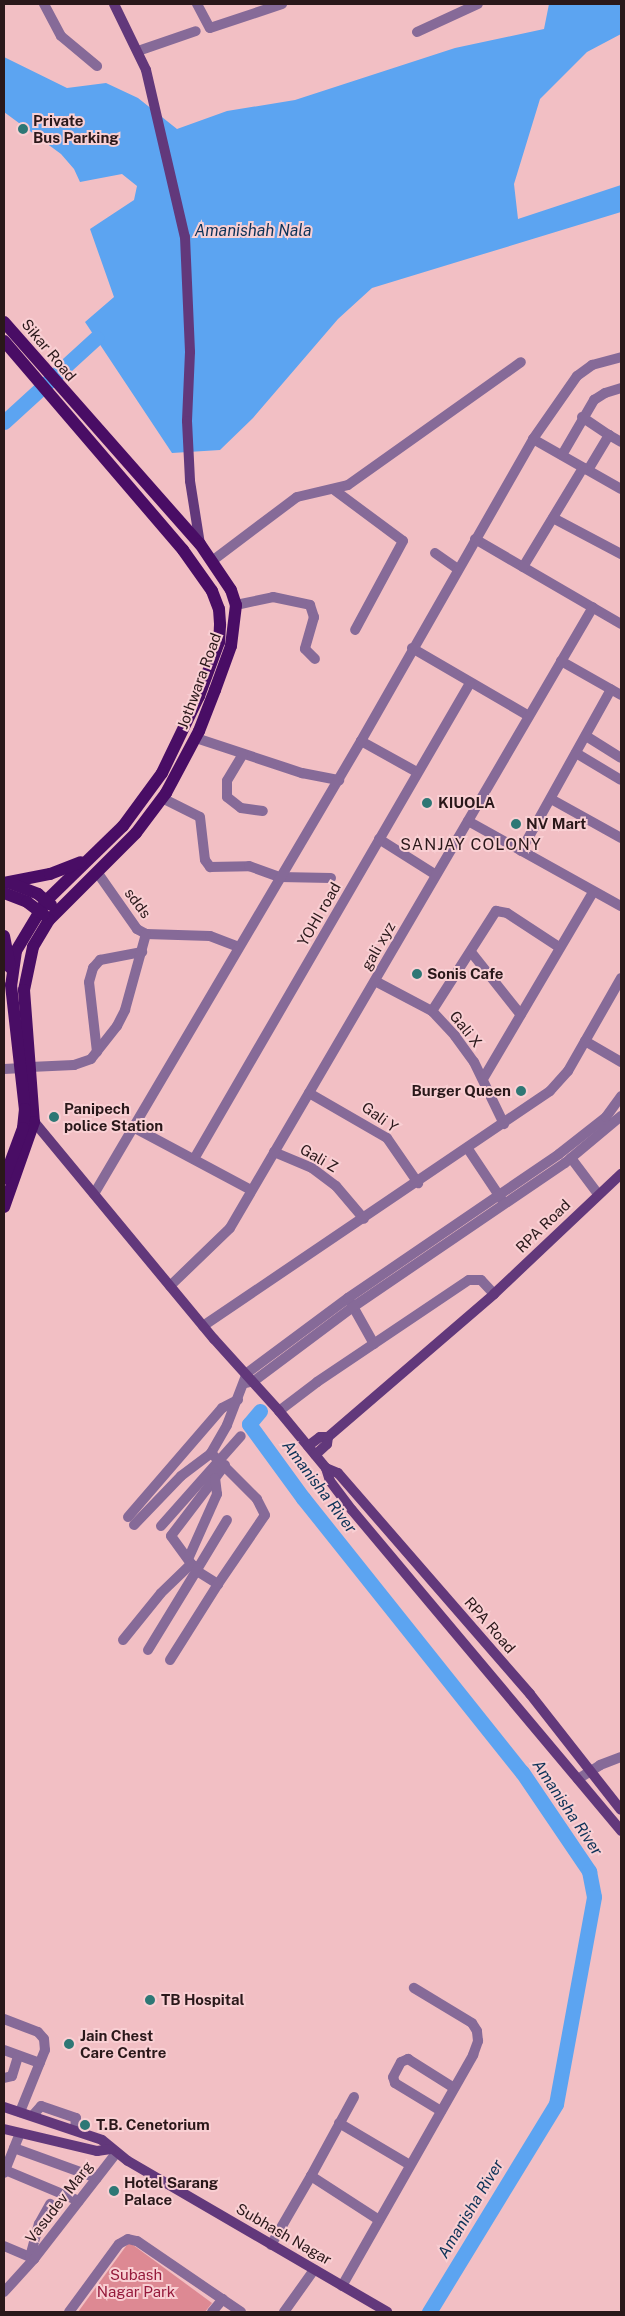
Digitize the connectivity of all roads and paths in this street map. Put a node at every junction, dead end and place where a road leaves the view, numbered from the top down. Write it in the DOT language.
graph roads {
  1 [pos="44,4"];
  2 [pos="114,4"];
  3 [pos="197,4"];
  4 [pos="282,4"];
  5 [pos="478,4"];
  6 [pos="196,31"];
  7 [pos="417,32"];
  8 [pos="138,51"];
  9 [pos="97,66"];
  10 [pos="4,322"];
  11 [pos="4,340"];
  12 [pos="621,357"];
  13 [pos="521,362"];
  14 [pos="33,368"];
  15 [pos="621,388"];
  16 [pos="582,417"];
  17 [pos="609,435"];
  18 [pos="533,439"];
  19 [pos="621,442"];
  20 [pos="562,455"];
  21 [pos="586,469"];
  22 [pos="333,488"];
  23 [pos="621,489"];
  24 [pos="553,518"];
  25 [pos="475,539"];
  26 [pos="200,544"];
  27 [pos="435,553"];
  28 [pos="621,554"];
  29 [pos="212,561"];
  30 [pos="523,567"];
  31 [pos="458,568"];
  32 [pos="236,605"];
  33 [pos="592,607"];
  34 [pos="621,624"];
  35 [pos="355,630"];
  36 [pos="412,648"];
  37 [pos="315,659"];
  38 [pos="561,661"];
  39 [pos="470,683"];
  40 [pos="611,689"];
  41 [pos="621,695"];
  42 [pos="529,716"];
  43 [pos="586,736"];
  44 [pos="196,738"];
  45 [pos="361,741"];
  46 [pos="243,754"];
  47 [pos="576,754"];
  48 [pos="621,758"];
  49 [pos="417,772"];
  50 [pos="339,780"];
  51 [pos="621,780"];
  52 [pos="162,798"];
  53 [pos="551,799"];
  54 [pos="263,811"];
  55 [pos="468,821"];
  56 [pos="621,838"];
  57 [pos="379,840"];
  58 [pos="521,851"];
  59 [pos="86,860"];
  60 [pos="97,872"];
  61 [pos="436,875"];
  62 [pos="280,877"];
  63 [pos="330,878"];
  64 [pos="5,886"];
  65 [pos="593,892"];
  66 [pos="43,906"];
  67 [pos="621,906"];
  68 [pos="58,910"];
  69 [pos="49,920"];
  70 [pos="146,934"];
  71 [pos="4,936"];
  72 [pos="238,947"];
  73 [pos="559,947"];
  74 [pos="142,952"];
  75 [pos="471,952"];
  76 [pos="621,978"];
  77 [pos="12,980"];
  78 [pos="375,981"];
  79 [pos="9,1012"];
  80 [pos="432,1012"];
  81 [pos="521,1015"];
  82 [pos="585,1041"];
  83 [pos="97,1052"];
  84 [pos="621,1062"];
  85 [pos="27,1068"];
  86 [pos="4,1069"];
  87 [pos="483,1079"];
  88 [pos="309,1093"];
  89 [pos="621,1096"];
  90 [pos="25,1109"];
  91 [pos="621,1116"];
  92 [pos="34,1122"];
  93 [pos="504,1124"];
  94 [pos="133,1127"];
  95 [pos="600,1129"];
  96 [pos="468,1149"];
  97 [pos="274,1152"];
  98 [pos="571,1158"];
  99 [pos="194,1160"];
  100 [pos="7,1162"];
  101 [pos="621,1174"];
  102 [pos="4,1179"];
  103 [pos="418,1183"];
  104 [pos="251,1190"];
  105 [pos="94,1194"];
  106 [pos="598,1194"];
  107 [pos="502,1200"];
  108 [pos="4,1207"];
  109 [pos="364,1219"];
  110 [pos="170,1286"];
  111 [pos="494,1294"];
  112 [pos="350,1303"];
  113 [pos="203,1326"];
  114 [pos="374,1344"];
  115 [pos="249,1379"];
  116 [pos="238,1400"];
  117 [pos="279,1411"];
  118 [pos="241,1436"];
  119 [pos="328,1437"];
  120 [pos="308,1446"];
  121 [pos="211,1453"];
  122 [pos="315,1455"];
  123 [pos="223,1462"];
  124 [pos="326,1468"];
  125 [pos="216,1478"];
  126 [pos="227,1520"];
  127 [pos="161,1526"];
  128 [pos="194,1565"];
  129 [pos="218,1584"];
  130 [pos="123,1640"];
  131 [pos="148,1650"];
  132 [pos="170,1660"];
  133 [pos="621,1757"];
  134 [pos="589,1771"];
  135 [pos="578,1779"];
  136 [pos="621,1810"];
  137 [pos="621,1831"];
  138 [pos="414,1988"];
  139 [pos="4,2019"];
  140 [pos="4,2050"];
  141 [pos="18,2056"];
  142 [pos="40,2063"];
  143 [pos="4,2078"];
  144 [pos="454,2088"];
  145 [pos="354,2097"];
  146 [pos="4,2107"];
  147 [pos="441,2111"];
  148 [pos="20,2112"];
  149 [pos="339,2123"];
  150 [pos="4,2128"];
  151 [pos="20,2133"];
  152 [pos="14,2148"];
  153 [pos="114,2151"];
  154 [pos="410,2165"];
  155 [pos="4,2172"];
  156 [pos="311,2176"];
  157 [pos="97,2178"];
  158 [pos="79,2201"];
  159 [pos="50,2204"];
  160 [pos="379,2220"];
  161 [pos="271,2245"];
  162 [pos="4,2246"];
  163 [pos="32,2258"];
  164 [pos="314,2270"];
  165 [pos="342,2286"];
  166 [pos="4,2292"];
  167 [pos="223,2299"];
  168 [pos="69,2312"];
  169 [pos="212,2312"];
  170 [pos="241,2312"];
  171 [pos="284,2312"];
  172 [pos="387,2312"];
  1 -- 9 [label="street"];
  2 -- 8 [label="street"];
  3 -- 4 [label="street"];
  5 -- 7 [label="street"];
  6 -- 8 [label="street"];
  8 -- 26 [label="street"];
  10 -- 14 [label="main road, Sikar Road"];
  11 -- 14 [label="main road"];
  12 -- 18 [label="street"];
  13 -- 22 [label="street"];
  14 -- 26 [label="main road, Sikar Road"];
  14 -- 59 [label="main road, Jothwara Road"];
  15 -- 16 [label="street"];
  16 -- 17 [label="street"];
  16 -- 20 [label="street"];
  17 -- 19 [label="street"];
  17 -- 21 [label="street"];
  18 -- 20 [label="street"];
  18 -- 25 [label="street"];
  20 -- 21 [label="street"];
  21 -- 23 [label="street"];
  21 -- 24 [label="street"];
  22 -- 29 [label="street"];
  22 -- 35 [label="street"];
  24 -- 28 [label="street"];
  24 -- 30 [label="street"];
  25 -- 30 [label="street"];
  25 -- 31 [label="street"];
  26 -- 29 [label="main road"];
  27 -- 31 [label="street"];
  29 -- 32 [label="main road"];
  30 -- 33 [label="street"];
  31 -- 36 [label="street"];
  32 -- 37 [label="street"];
  32 -- 44 [label="main road, Jothwara Road"];
  33 -- 34 [label="street"];
  33 -- 38 [label="street, gali xyz"];
  36 -- 39 [label="street"];
  36 -- 45 [label="street"];
  38 -- 40 [label="street"];
  38 -- 42 [label="street, gali xyz"];
  39 -- 42 [label="street"];
  39 -- 49 [label="street, YOHI road"];
  40 -- 41 [label="street"];
  40 -- 43 [label="street"];
  42 -- 55 [label="street, gali xyz"];
  43 -- 47 [label="street"];
  43 -- 48 [label="street"];
  44 -- 46 [label="street"];
  44 -- 52 [label="main road, Jothwara Road"];
  45 -- 49 [label="street"];
  45 -- 50 [label="street"];
  46 -- 50 [label="street"];
  46 -- 54 [label="street"];
  47 -- 51 [label="street"];
  47 -- 53 [label="street"];
  49 -- 57 [label="street, YOHI road"];
  50 -- 62 [label="street"];
  52 -- 60 [label="main road, Jothwara Road"];
  52 -- 62 [label="street"];
  53 -- 56 [label="street"];
  53 -- 58 [label="street"];
  55 -- 58 [label="street"];
  55 -- 61 [label="street, gali xyz"];
  57 -- 61 [label="street"];
  57 -- 99 [label="street, YOHI road"];
  58 -- 65 [label="street"];
  59 -- 64 [label="main road"];
  59 -- 66 [label="main road, Jothwara Road"];
  60 -- 68 [label="main road, Jothwara Road"];
  60 -- 70 [label="street, sdds"];
  61 -- 78 [label="street, gali xyz"];
  62 -- 63 [label="street"];
  62 -- 72 [label="street"];
  64 -- 66 [label="main road"];
  65 -- 67 [label="street"];
  65 -- 73 [label="street"];
  66 -- 68 [label="main road"];
  66 -- 69 [label="main road"];
  66 -- 77 [label="main road, Jothwara Road"];
  68 -- 69 [label="main road, Jothwara Road"];
  69 -- 85 [label="main road, Jothwara Road"];
  70 -- 72 [label="street, sdds"];
  70 -- 74 [label="street"];
  71 -- 77 [label="main road"];
  72 -- 94 [label="street"];
  73 -- 75 [label="street"];
  73 -- 81 [label="street"];
  74 -- 83 [label="street"];
  74 -- 83 [label="street"];
  75 -- 80 [label="street"];
  75 -- 81 [label="street"];
  76 -- 82 [label="street"];
  77 -- 79 [label="main road"];
  78 -- 80 [label="street, Gali X"];
  78 -- 88 [label="street, gali xyz"];
  79 -- 85 [label="main road"];
  80 -- 87 [label="street, Gali X"];
  81 -- 87 [label="street"];
  82 -- 84 [label="street"];
  82 -- 93 [label="street"];
  83 -- 85 [label="street"];
  85 -- 86 [label="street"];
  85 -- 90 [label="main road"];
  85 -- 92 [label="main road"];
  87 -- 93 [label="street, Gali X"];
  88 -- 97 [label="street, gali xyz"];
  88 -- 103 [label="street, Gali Y"];
  89 -- 95 [label="street"];
  90 -- 92 [label="street"];
  90 -- 100 [label="main road"];
  91 -- 95 [label="street"];
  92 -- 105 [label="street"];
  92 -- 108 [label="main road"];
  93 -- 96 [label="street"];
  94 -- 99 [label="street"];
  94 -- 105 [label="street"];
  95 -- 98 [label="street"];
  95 -- 107 [label="street"];
  96 -- 103 [label="street"];
  96 -- 107 [label="street"];
  97 -- 104 [label="street, gali xyz"];
  97 -- 109 [label="street, Gali Z"];
  98 -- 106 [label="street"];
  98 -- 107 [label="street"];
  99 -- 104 [label="street"];
  100 -- 102 [label="main road"];
  101 -- 106 [label="street, RPA Road"];
  103 -- 109 [label="street"];
  104 -- 110 [label="street, gali xyz"];
  105 -- 110 [label="street"];
  106 -- 111 [label="street, RPA Road"];
  107 -- 112 [label="street"];
  109 -- 113 [label="street"];
  110 -- 113 [label="street"];
  111 -- 114 [label="street"];
  111 -- 119 [label="street, RPA Road"];
  112 -- 114 [label="street"];
  112 -- 115 [label="street"];
  113 -- 115 [label="street"];
  114 -- 117 [label="street"];
  115 -- 116 [label="street"];
  115 -- 117 [label="street"];
  116 -- 121 [label="street"];
  116 -- 121 [label="street"];
  117 -- 120 [label="street"];
  118 -- 123 [label="street"];
  119 -- 120 [label="street, RPA Road"];
  119 -- 122 [label="street, RPA Road"];
  120 -- 122 [label="street"];
  121 -- 123 [label="street"];
  122 -- 124 [label="street"];
  123 -- 125 [label="street"];
  123 -- 127 [label="street"];
  123 -- 129 [label="street"];
  124 -- 134 [label="street, RPA Road"];
  124 -- 135 [label="street"];
  125 -- 128 [label="street"];
  125 -- 128 [label="street"];
  126 -- 128 [label="street"];
  128 -- 129 [label="street"];
  128 -- 130 [label="street"];
  128 -- 131 [label="street"];
  129 -- 132 [label="street"];
  133 -- 134 [label="street"];
  134 -- 135 [label="street"];
  134 -- 136 [label="street, RPA Road"];
  135 -- 137 [label="street"];
  138 -- 144 [label="street"];
  139 -- 142 [label="street"];
  140 -- 141 [label="street"];
  141 -- 142 [label="street"];
  141 -- 143 [label="street"];
  142 -- 148 [label="street"];
  144 -- 147 [label="street"];
  144 -- 147 [label="street"];
  145 -- 149 [label="street"];
  146 -- 148 [label="street, Subhash Nagar"];
  147 -- 154 [label="street"];
  148 -- 153 [label="street, Subhash Nagar"];
  149 -- 154 [label="street"];
  149 -- 156 [label="street"];
  150 -- 151 [label="street"];
  151 -- 152 [label="street"];
  151 -- 153 [label="street"];
  152 -- 155 [label="street"];
  152 -- 157 [label="street"];
  153 -- 157 [label="street, Vasudev Marg"];
  153 -- 161 [label="street, Subhash Nagar"];
  154 -- 160 [label="street"];
  155 -- 158 [label="street"];
  156 -- 160 [label="street"];
  156 -- 161 [label="street"];
  157 -- 158 [label="street, Vasudev Marg"];
  158 -- 163 [label="street, Vasudev Marg"];
  159 -- 163 [label="street"];
  160 -- 165 [label="street"];
  161 -- 164 [label="street, Subhash Nagar"];
  162 -- 163 [label="street"];
  163 -- 166 [label="street, Vasudev Marg"];
  164 -- 165 [label="street, Subhash Nagar"];
  164 -- 171 [label="street"];
  165 -- 172 [label="street, Subhash Nagar"];
  167 -- 168 [label="street"];
  167 -- 169 [label="street"];
  167 -- 170 [label="street"];
}
